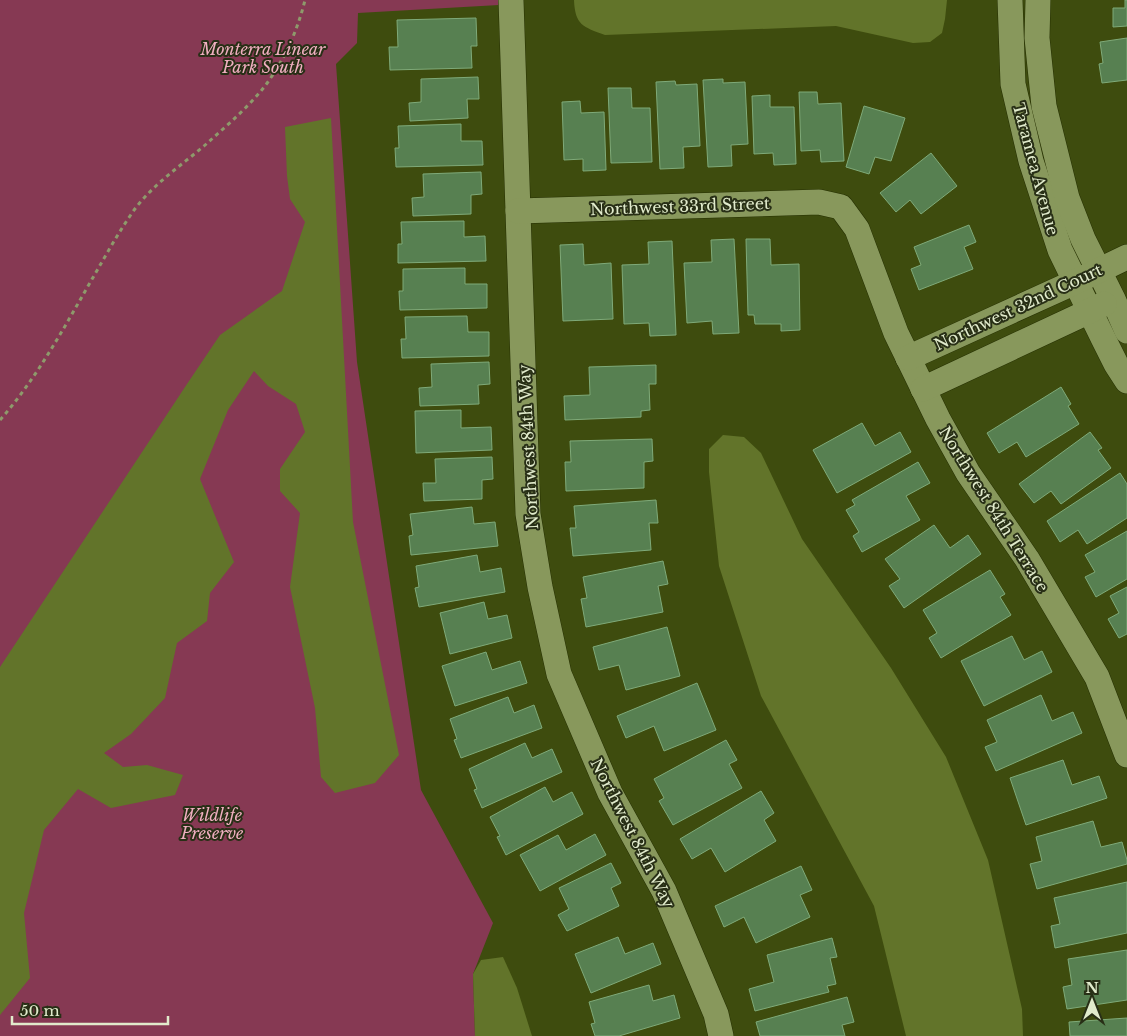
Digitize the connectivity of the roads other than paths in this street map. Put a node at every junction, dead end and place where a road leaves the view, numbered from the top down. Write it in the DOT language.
graph roads {
  1 [pos="511,0"];
  2 [pos="1010,0"];
  3 [pos="1038,0"];
  4 [pos="841,207"];
  5 [pos="518,211"];
  6 [pos="1127,256"];
  7 [pos="1099,270"];
  8 [pos="1075,282"];
  9 [pos="1120,296"];
  10 [pos="1089,311"];
  11 [pos="1127,331"];
  12 [pos="908,358"];
  13 [pos="1127,381"];
  14 [pos="923,389"];
  15 [pos="1127,755"];
  16 [pos="721,1036"];
  1 -- 5 [label="street, Northwest 84th Way"];
  2 -- 8 [label="street, Taramea Avenue"];
  3 -- 7 [label="street, Taramea Avenue"];
  4 -- 5 [label="street, Northwest 33rd Street"];
  4 -- 12 [label="street, Northwest 84th Terrace"];
  5 -- 16 [label="street, Northwest 84th Way"];
  6 -- 7 [label="street, Northwest 32nd Court"];
  7 -- 8 [label="street, Northwest 32nd Court"];
  7 -- 9 [label="street, Taramea Avenue"];
  8 -- 10 [label="street, Taramea Avenue"];
  8 -- 12 [label="street, Northwest 32nd Court"];
  9 -- 10 [label="street, Northwest 32nd Court"];
  9 -- 11 [label="street, Taramea Avenue"];
  10 -- 13 [label="street, Taramea Avenue"];
  10 -- 14 [label="street, Northwest 32nd Court"];
  12 -- 14 [label="street, Northwest 84th Terrace"];
  14 -- 15 [label="street, Northwest 84th Terrace"];
}
